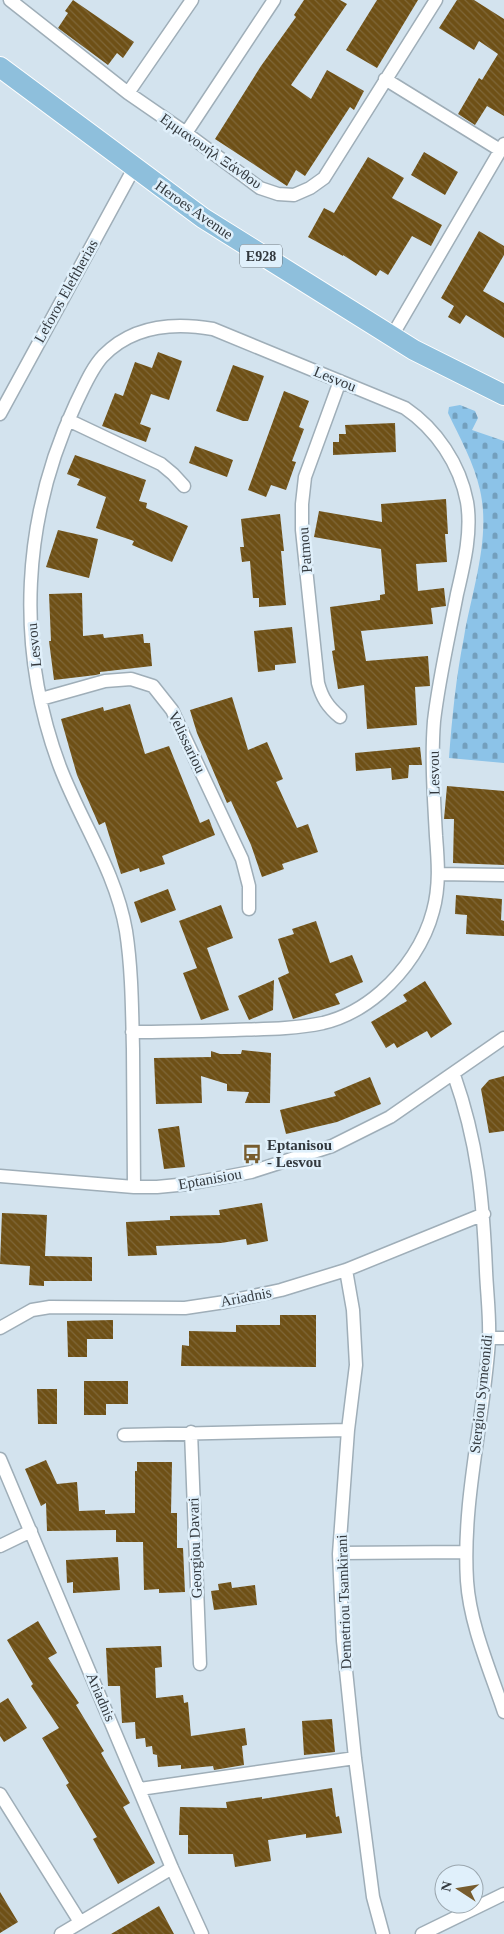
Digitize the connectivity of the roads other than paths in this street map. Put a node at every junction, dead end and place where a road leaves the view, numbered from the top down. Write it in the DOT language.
graph roads {
  1 [pos="192,0"];
  2 [pos="274,0"];
  3 [pos="436,0"];
  4 [pos="13,1"];
  5 [pos="0,67"];
  6 [pos="385,79"];
  7 [pos="128,94"];
  8 [pos="186,132"];
  9 [pos="502,147"];
  10 [pos="134,168"];
  11 [pos="392,336"];
  12 [pos="340,381"];
  13 [pos="504,395"];
  14 [pos="0,414"];
  15 [pos="68,420"];
  16 [pos="184,486"];
  17 [pos="41,699"];
  18 [pos="340,717"];
  19 [pos="438,874"];
  20 [pos="504,875"];
  21 [pos="249,909"];
  22 [pos="132,1032"];
  23 [pos="504,1038"];
  24 [pos="454,1075"];
  25 [pos="0,1176"];
  26 [pos="134,1187"];
  27 [pos="484,1214"];
  28 [pos="346,1270"];
  29 [pos="0,1328"];
  30 [pos="489,1338"];
  31 [pos="504,1338"];
  32 [pos="348,1430"];
  33 [pos="191,1432"];
  34 [pos="124,1434"];
  35 [pos="0,1459"];
  36 [pos="31,1531"];
  37 [pos="0,1546"];
  38 [pos="466,1552"];
  39 [pos="339,1554"];
  40 [pos="200,1664"];
  41 [pos="501,1692"];
  42 [pos="504,1712"];
  43 [pos="355,1758"];
  44 [pos="140,1789"];
  45 [pos="0,1794"];
  46 [pos="172,1868"];
  47 [pos="504,1894"];
  48 [pos="80,1922"];
  49 [pos="61,1934"];
  50 [pos="202,1934"];
  51 [pos="383,1934"];
  52 [pos="422,1934"];
  1 -- 7 [label="street"];
  2 -- 8 [label="street"];
  3 -- 6 [label="street, Εμμανουήλ Ξάνθου"];
  4 -- 7 [label="street, Εμμανουήλ Ξάνθου"];
  5 -- 10 [label="main road, Heroes Avenue / E928"];
  6 -- 8 [label="street, Εμμανουήλ Ξάνθου"];
  6 -- 9 [label="street"];
  7 -- 8 [label="street, Εμμανουήλ Ξάνθου"];
  9 -- 11 [label="street"];
  10 -- 11 [label="main road, Heroes Avenue / E928"];
  10 -- 14 [label="street, Leforos Eleftherias"];
  11 -- 13 [label="main road, Heroes Avenue / E928"];
  12 -- 15 [label="street, Lesvou"];
  12 -- 18 [label="street, Patmou"];
  12 -- 19 [label="street, Lesvou"];
  15 -- 16 [label="street"];
  15 -- 17 [label="street, Lesvou"];
  17 -- 21 [label="street, Velissariou"];
  17 -- 22 [label="street, Lesvou"];
  19 -- 20 [label="street"];
  19 -- 22 [label="street, Lesvou"];
  22 -- 26 [label="street, Lesvou"];
  23 -- 24 [label="street, Eptanisiou"];
  24 -- 26 [label="street, Eptanisiou"];
  24 -- 27 [label="street, Stergiou Symeonidi"];
  25 -- 26 [label="street, Eptanisiou"];
  27 -- 28 [label="street, Ariadnis"];
  27 -- 30 [label="street, Stergiou Symeonidi"];
  28 -- 29 [label="street, Ariadnis"];
  28 -- 32 [label="street, Demetriou Tsamkirani"];
  30 -- 31 [label="street"];
  30 -- 38 [label="street, Stergiou Symeonidi"];
  32 -- 33 [label="street"];
  32 -- 39 [label="street, Demetriou Tsamkirani"];
  33 -- 34 [label="street"];
  33 -- 40 [label="street, Georgiou Davari"];
  35 -- 36 [label="street, Ariadnis"];
  36 -- 37 [label="street"];
  36 -- 44 [label="street, Ariadnis"];
  38 -- 39 [label="street"];
  38 -- 41 [label="street, Stergiou Symeonidi"];
  39 -- 43 [label="street, Demetriou Tsamkirani"];
  41 -- 42 [label="street, Stergiou Symeonidi"];
  43 -- 44 [label="street"];
  43 -- 51 [label="street, Demetriou Tsamkirani"];
  44 -- 46 [label="street, Ariadnis"];
  45 -- 48 [label="street"];
  46 -- 48 [label="street"];
  46 -- 50 [label="street, Ariadnis"];
  47 -- 52 [label="street"];
  48 -- 49 [label="street"];
}
